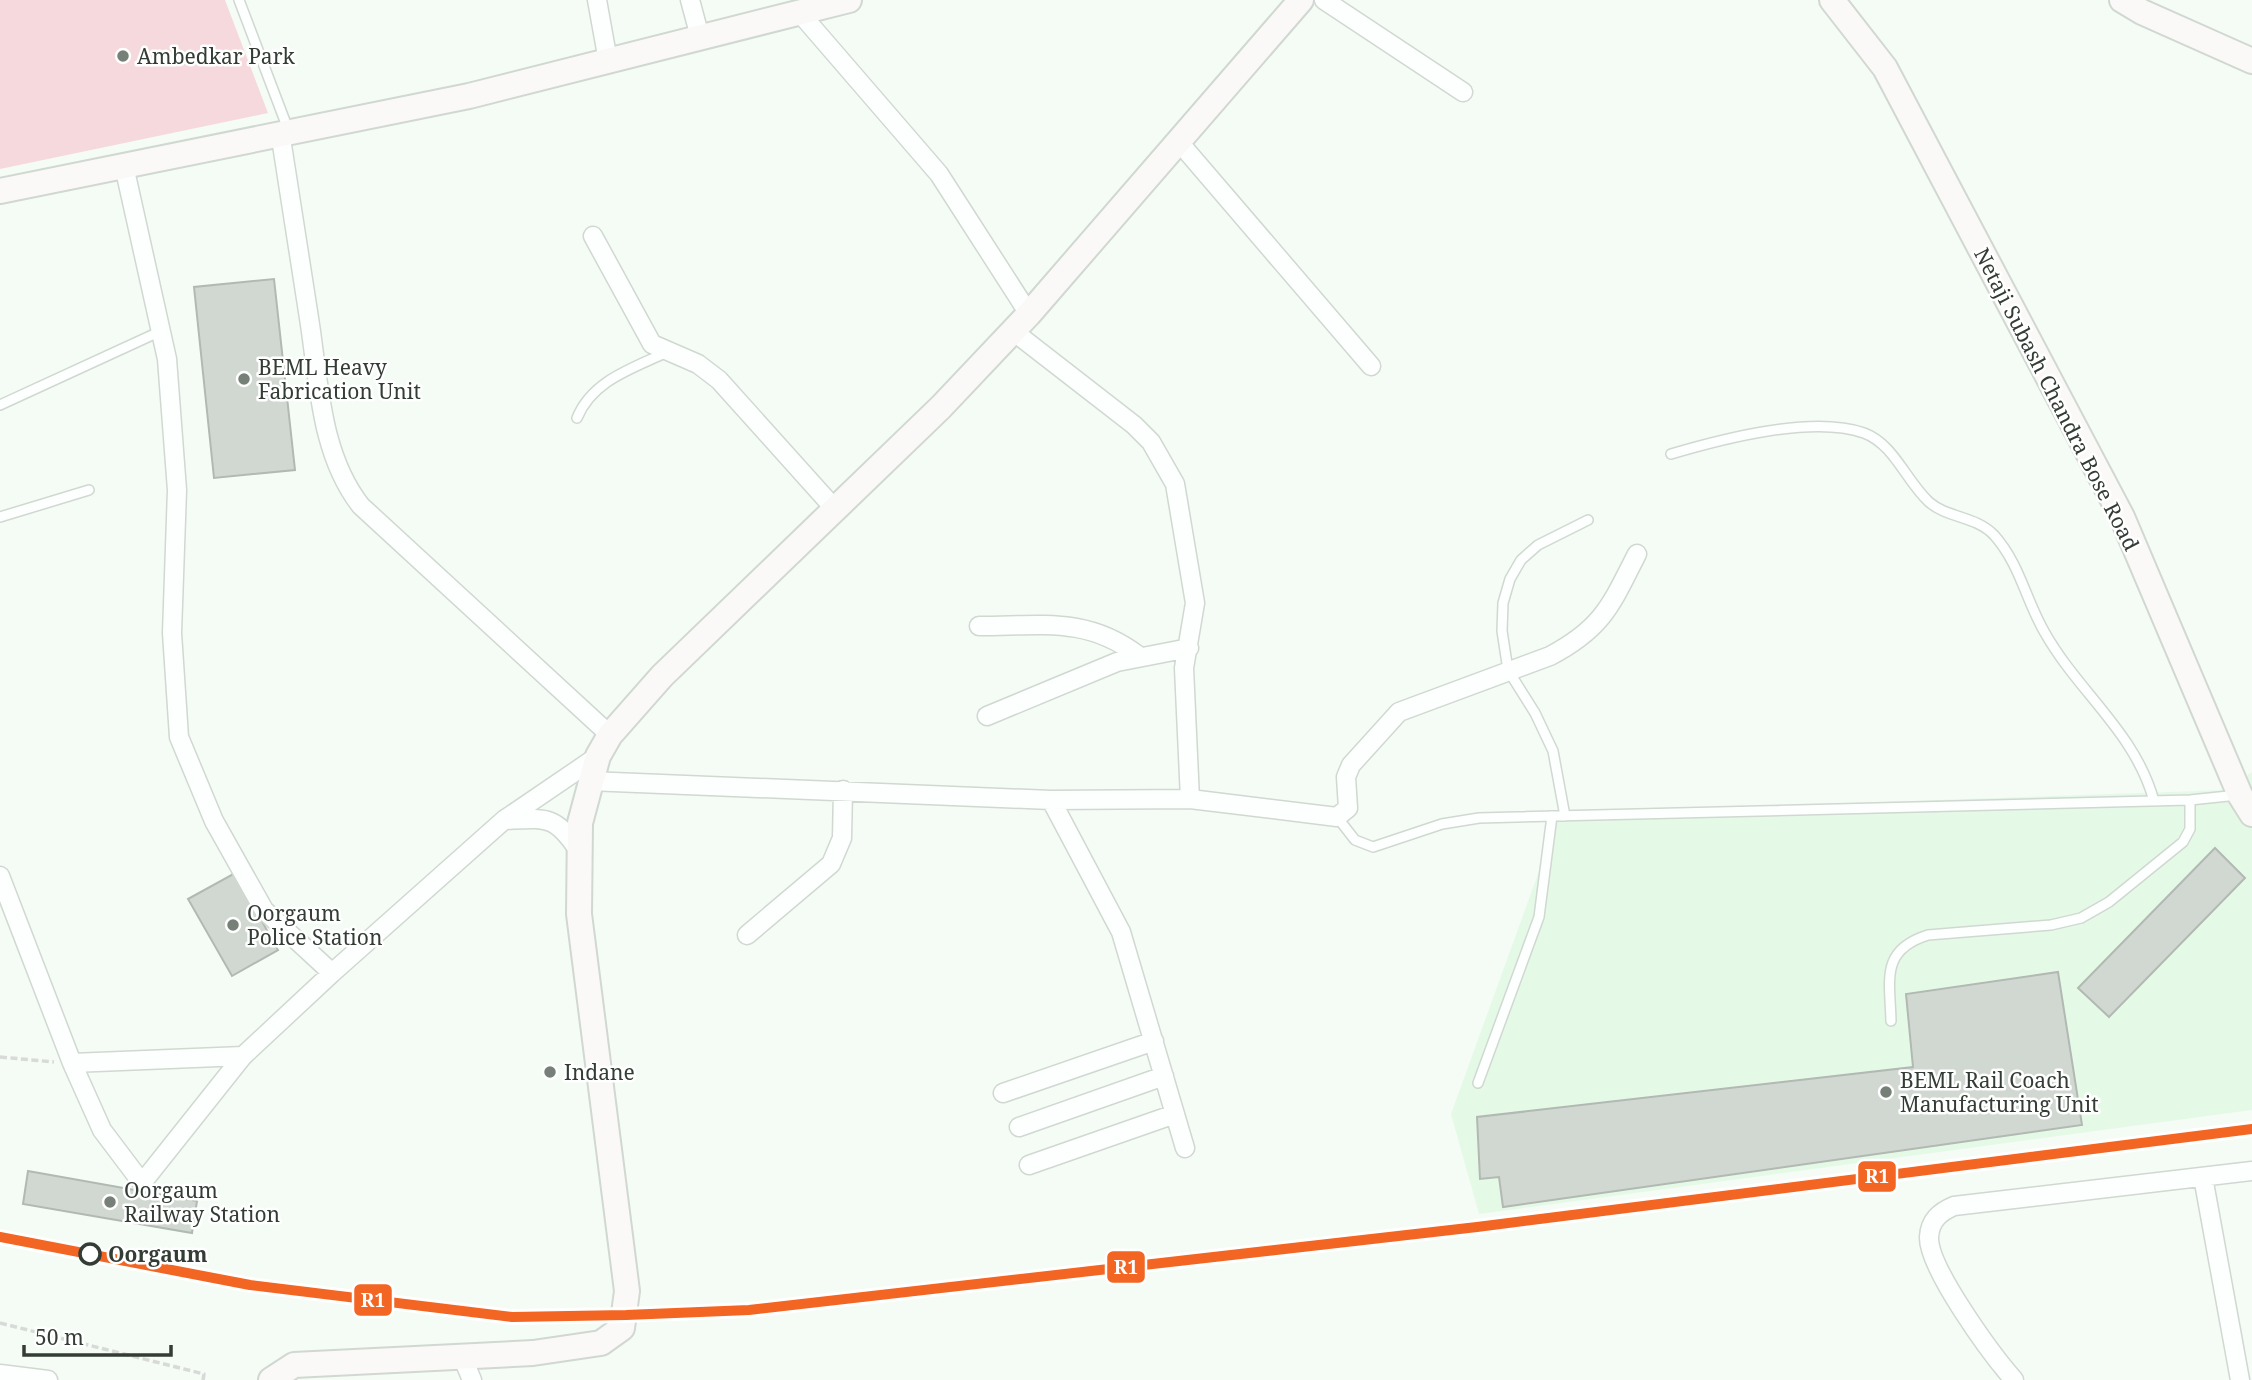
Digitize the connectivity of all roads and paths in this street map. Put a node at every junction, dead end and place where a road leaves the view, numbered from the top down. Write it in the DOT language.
graph roads {
  1 [pos="239,0"];
  2 [pos="597,0"];
  3 [pos="690,0"];
  4 [pos="849,0"];
  5 [pos="1301,0"];
  6 [pos="1324,0"];
  7 [pos="1832,0"];
  8 [pos="2122,0"];
  9 [pos="800,13"];
  10 [pos="699,37"];
  11 [pos="608,61"];
  12 [pos="2252,61"];
  13 [pos="1463,92"];
  14 [pos="284,131"];
  15 [pos="1178,142"];
  16 [pos="124,166"];
  17 [pos="0,191"];
  18 [pos="593,236"];
  19 [pos="1021,323"];
  20 [pos="161,331"];
  21 [pos="665,353"];
  22 [pos="1371,366"];
  23 [pos="0,405"];
  24 [pos="577,418"];
  25 [pos="1671,454"];
  26 [pos="89,490"];
  27 [pos="834,508"];
  28 [pos="0,517"];
  29 [pos="1588,520"];
  30 [pos="1637,554"];
  31 [pos="979,626"];
  32 [pos="1189,648"];
  33 [pos="1139,656"];
  34 [pos="1508,670"];
  35 [pos="987,716"];
  36 [pos="604,746"];
  37 [pos="589,782"];
  38 [pos="842,790"];
  39 [pos="1190,799"];
  40 [pos="1051,800"];
  41 [pos="2190,800"];
  42 [pos="2154,801"];
  43 [pos="2246,804"];
  44 [pos="1565,816"];
  45 [pos="1337,817"];
  46 [pos="1552,817"];
  47 [pos="504,820"];
  48 [pos="579,851"];
  49 [pos="0,876"];
  50 [pos="747,935"];
  51 [pos="332,973"];
  52 [pos="1891,1021"];
  53 [pos="1154,1041"];
  54 [pos="243,1056"];
  55 [pos="0,1057"];
  56 [pos="72,1063"];
  57 [pos="1164,1076"];
  58 [pos="1478,1083"];
  59 [pos="1003,1093"];
  60 [pos="1175,1114"];
  61 [pos="1019,1127"];
  62 [pos="1185,1148"];
  63 [pos="1029,1165"];
  64 [pos="2252,1171"];
  65 [pos="2203,1177"];
  66 [pos="0,1323"];
  67 [pos="461,1354"];
  68 [pos="0,1374"];
  69 [pos="48,1380"];
  70 [pos="203,1380"];
  71 [pos="271,1380"];
  72 [pos="472,1380"];
  73 [pos="2014,1380"];
  74 [pos="2240,1380"];
  1 -- 14 [label="lane"];
  2 -- 11 [label="street"];
  3 -- 10 [label="street"];
  4 -- 9 [label="main road"];
  5 -- 15 [label="main road"];
  6 -- 13 [label="street"];
  7 -- 43 [label="main road, Netaji Subash Chandra Bose Road"];
  8 -- 12 [label="main road"];
  9 -- 10 [label="main road"];
  9 -- 19 [label="street"];
  10 -- 11 [label="main road"];
  11 -- 14 [label="main road"];
  14 -- 16 [label="main road"];
  14 -- 36 [label="street"];
  15 -- 19 [label="main road"];
  15 -- 22 [label="street"];
  16 -- 17 [label="main road"];
  16 -- 20 [label="street"];
  18 -- 21 [label="street"];
  19 -- 27 [label="main road"];
  19 -- 32 [label="street"];
  20 -- 23 [label="lane"];
  20 -- 51 [label="street"];
  21 -- 24 [label="lane"];
  21 -- 27 [label="street"];
  25 -- 42 [label="lane"];
  26 -- 28 [label="lane"];
  27 -- 36 [label="main road"];
  29 -- 34 [label="lane"];
  30 -- 34 [label="street"];
  31 -- 33 [label="street"];
  32 -- 33 [label="street"];
  32 -- 39 [label="street"];
  33 -- 35 [label="street"];
  34 -- 44 [label="lane"];
  34 -- 45 [label="street"];
  36 -- 37 [label="main road"];
  36 -- 47 [label="street"];
  37 -- 38 [label="street"];
  37 -- 48 [label="main road"];
  38 -- 40 [label="street"];
  38 -- 50 [label="street"];
  39 -- 40 [label="street"];
  39 -- 45 [label="street"];
  40 -- 53 [label="street"];
  41 -- 42 [label="lane"];
  41 -- 43 [label="lane"];
  41 -- 52 [label="lane"];
  42 -- 44 [label="lane"];
  44 -- 46 [label="lane"];
  45 -- 46 [label="lane"];
  46 -- 58 [label="lane"];
  47 -- 48 [label="street"];
  47 -- 51 [label="street"];
  48 -- 67 [label="main road"];
  49 -- 56 [label="street"];
  51 -- 54 [label="street"];
  53 -- 57 [label="street"];
  53 -- 59 [label="street"];
  54 -- 56 [label="street"];
  54 -- 56 [label="street"];
  55 -- 56 [label="path"];
  57 -- 60 [label="street"];
  57 -- 61 [label="street"];
  60 -- 62 [label="street"];
  60 -- 63 [label="street"];
  64 -- 65 [label="street"];
  65 -- 73 [label="street"];
  65 -- 74 [label="street"];
  66 -- 70 [label="path"];
  67 -- 71 [label="main road"];
  67 -- 72 [label="street"];
  68 -- 69 [label="street"];
}
